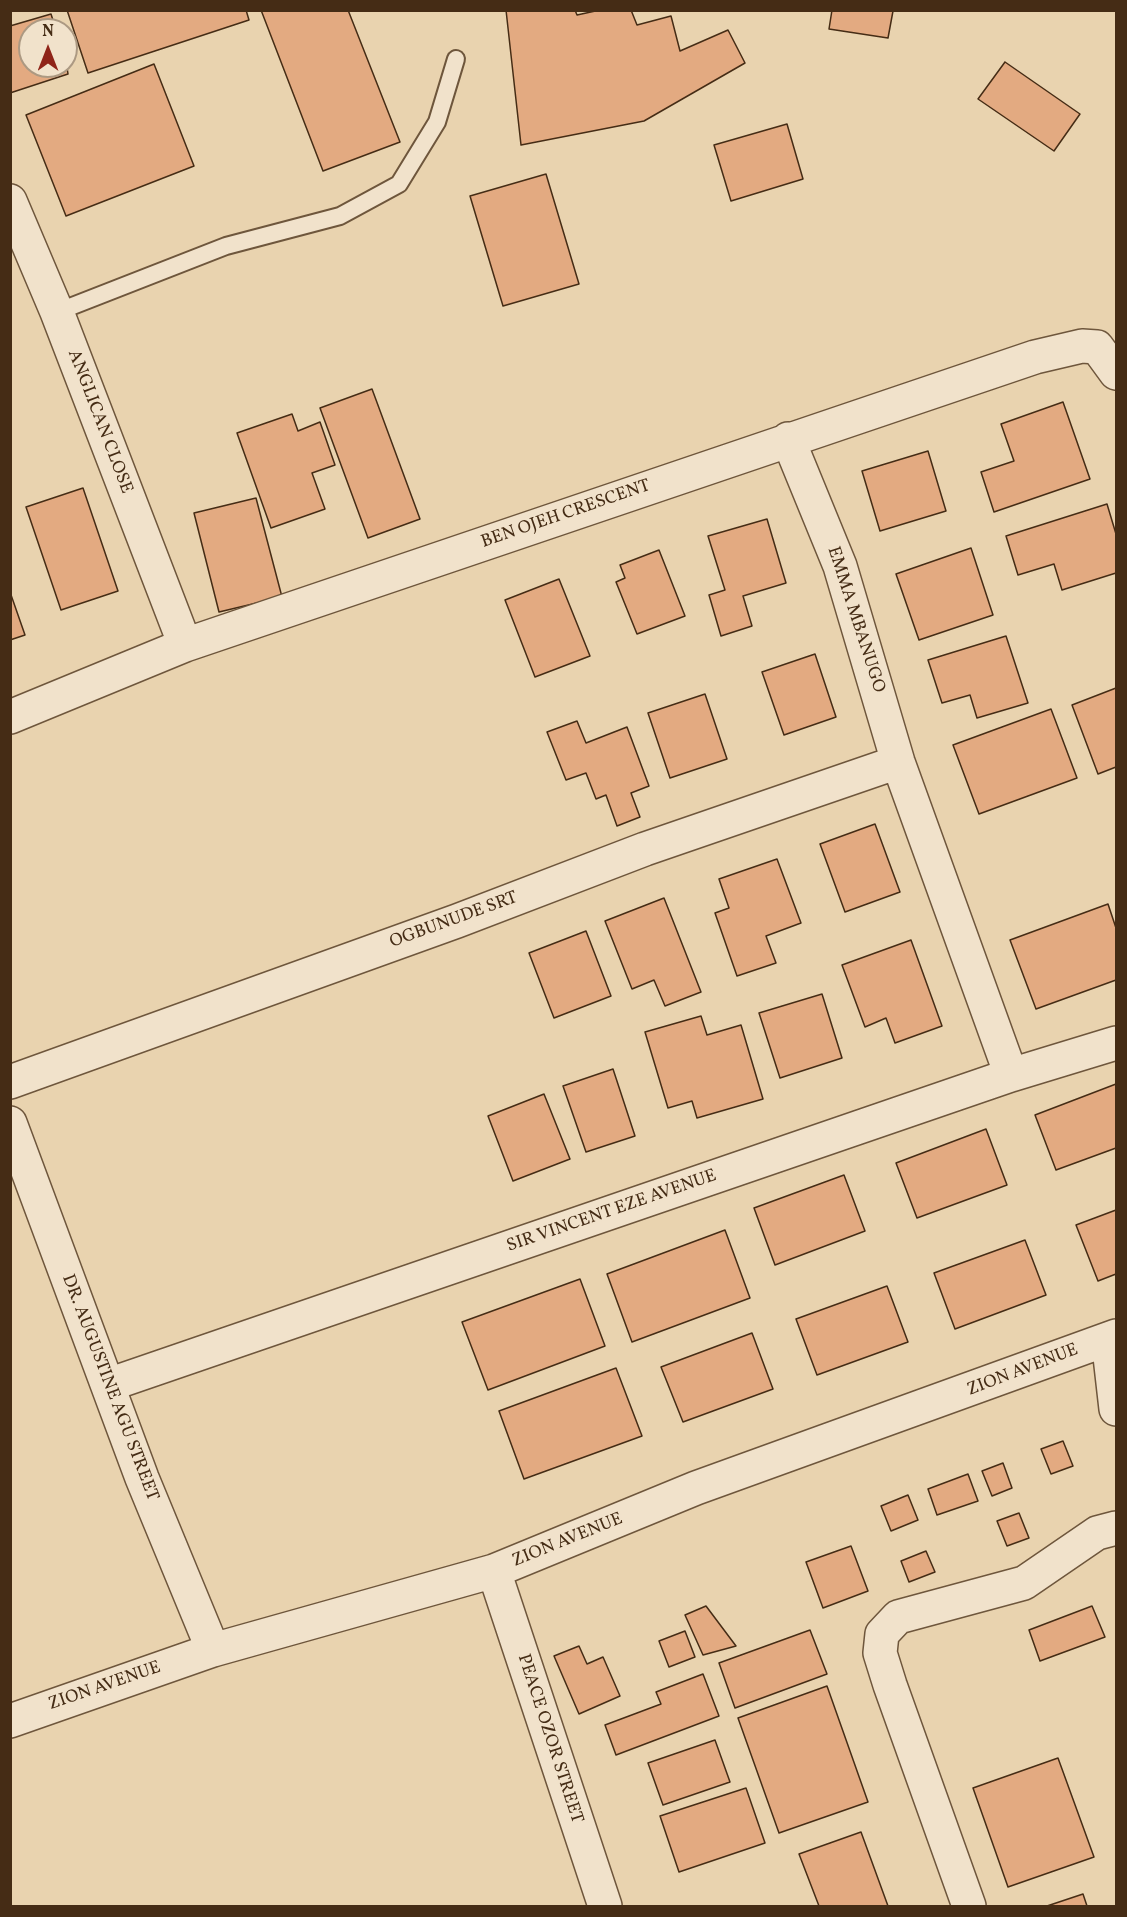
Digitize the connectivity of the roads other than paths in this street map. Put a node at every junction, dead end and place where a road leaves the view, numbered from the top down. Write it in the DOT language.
graph roads {
  1 [pos="456,59"];
  2 [pos="10,201"];
  3 [pos="57,312"];
  4 [pos="1116,373"];
  5 [pos="788,439"];
  6 [pos="185,645"];
  7 [pos="10,717"];
  8 [pos="898,762"];
  9 [pos="1116,1043"];
  10 [pos="1011,1075"];
  11 [pos="10,1082"];
  12 [pos="10,1123"];
  13 [pos="1112,1337"];
  14 [pos="108,1385"];
  15 [pos="1116,1409"];
  16 [pos="1116,1528"];
  17 [pos="494,1571"];
  18 [pos="213,1650"];
  19 [pos="10,1721"];
  20 [pos="605,1906"];
  21 [pos="969,1906"];
  1 -- 3 [label="lane"];
  2 -- 3 [label="street, ANGLICAN CLOSE"];
  3 -- 6 [label="street, ANGLICAN CLOSE"];
  4 -- 5 [label="street, BEN OJEH CRESCENT"];
  5 -- 6 [label="street, BEN OJEH CRESCENT"];
  5 -- 8 [label="street, EMMA MBANUGO"];
  6 -- 7 [label="street, BEN OJEH CRESCENT"];
  8 -- 10 [label="street, EMMA MBANUGO"];
  8 -- 11 [label="street, OGBUNUDE SRT"];
  9 -- 10 [label="street, SIR VINCENT EZE AVENUE"];
  10 -- 14 [label="street, SIR VINCENT EZE AVENUE"];
  12 -- 14 [label="street, DR. AUGUSTINE AGU STREET"];
  13 -- 15 [label="street"];
  13 -- 17 [label="street, ZION AVENUE"];
  14 -- 18 [label="street, DR. AUGUSTINE AGU STREET"];
  16 -- 21 [label="street"];
  17 -- 18 [label="street, ZION AVENUE"];
  17 -- 20 [label="street, PEACE OZOR STREET"];
  18 -- 19 [label="street, ZION AVENUE"];
}
